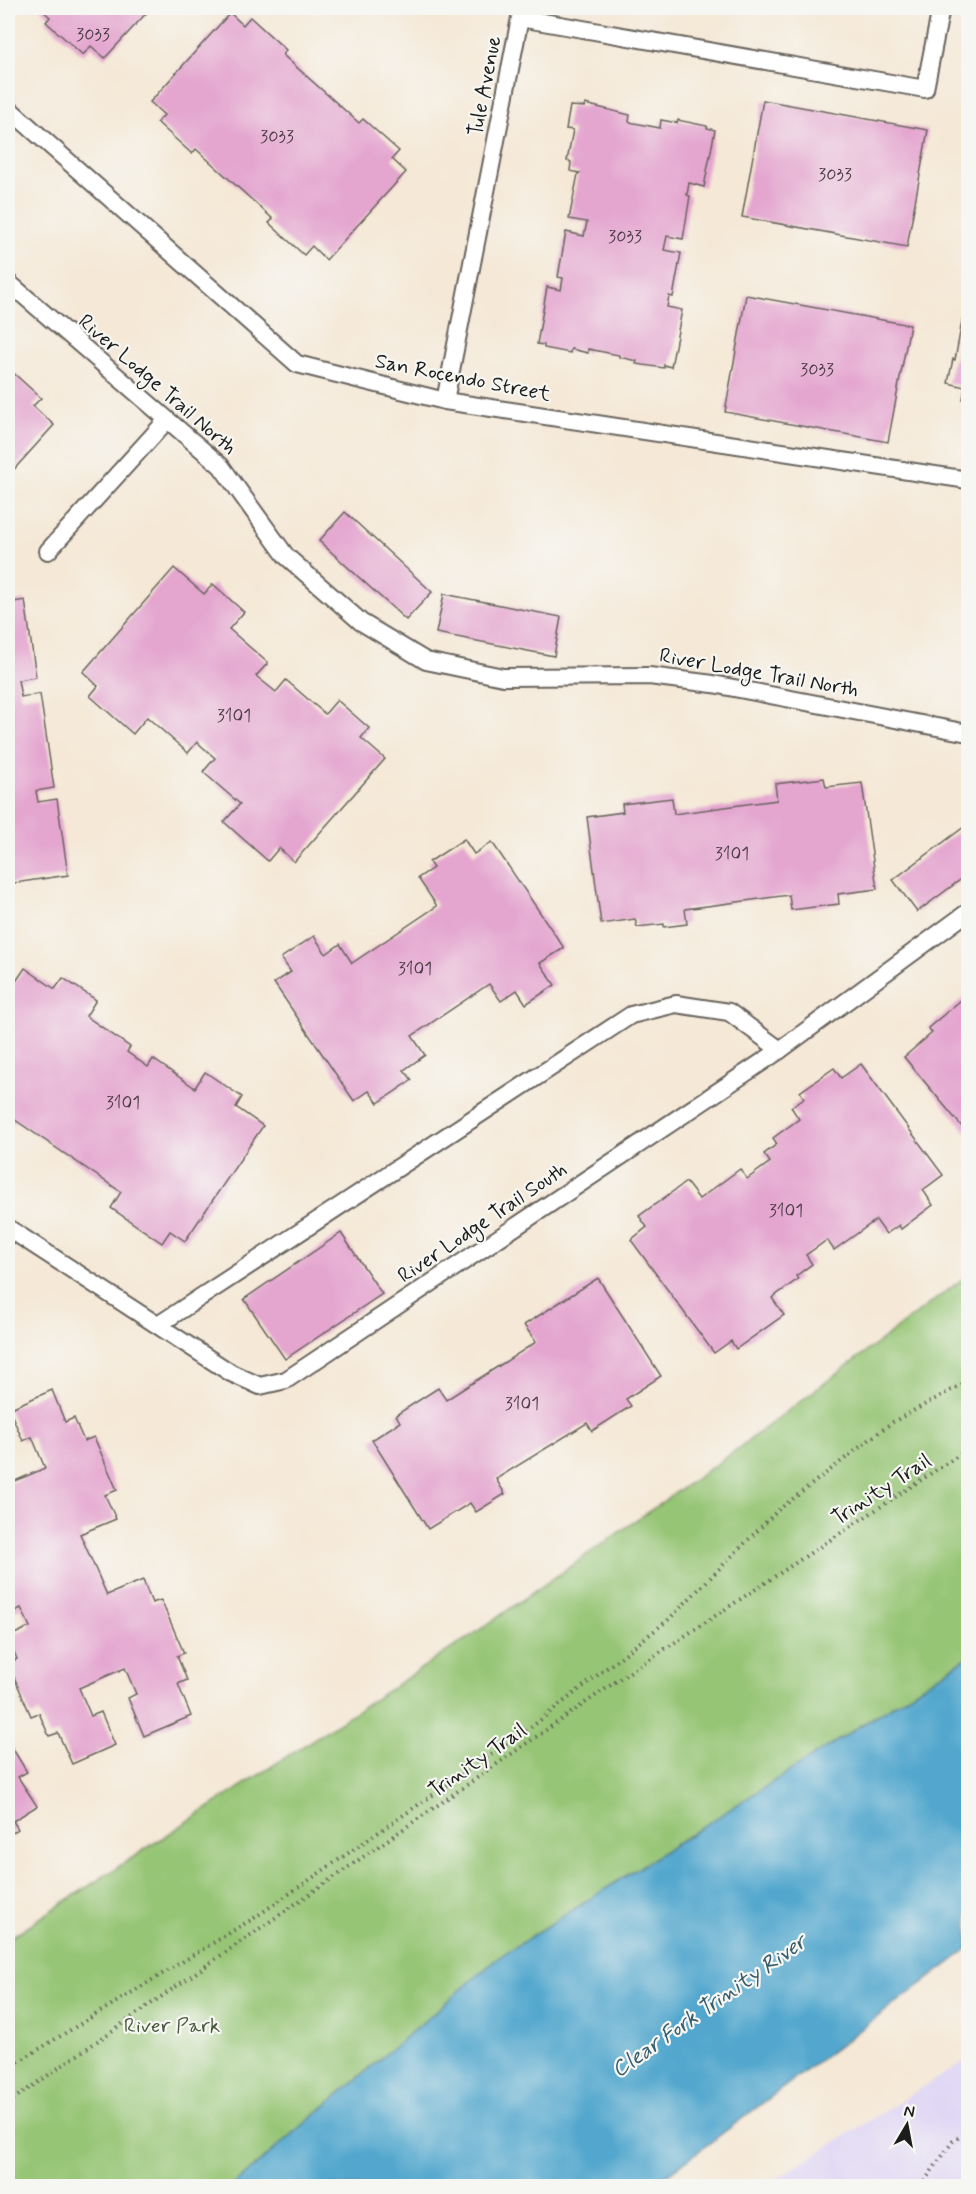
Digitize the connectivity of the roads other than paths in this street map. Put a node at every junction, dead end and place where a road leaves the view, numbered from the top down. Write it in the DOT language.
graph roads {
  1 [pos="941,8"];
  2 [pos="8,108"];
  3 [pos="8,282"];
  4 [pos="445,401"];
  5 [pos="167,420"];
  6 [pos="969,480"];
  7 [pos="48,551"];
  8 [pos="969,733"];
  9 [pos="969,912"];
  10 [pos="780,1050"];
  11 [pos="8,1228"];
  12 [pos="158,1325"];
  1 -- 4 [label="lane, Tule Avenue"];
  2 -- 4 [label="lane, San Rocendo Street"];
  3 -- 5 [label="lane, River Lodge Trail North"];
  4 -- 6 [label="lane, San Rocendo Street"];
  5 -- 7 [label="lane"];
  5 -- 8 [label="lane, River Lodge Trail North"];
  9 -- 10 [label="lane, River Lodge Trail South"];
  10 -- 12 [label="lane"];
  10 -- 12 [label="lane, River Lodge Trail South"];
  11 -- 12 [label="lane, River Lodge Trail South"];
}
